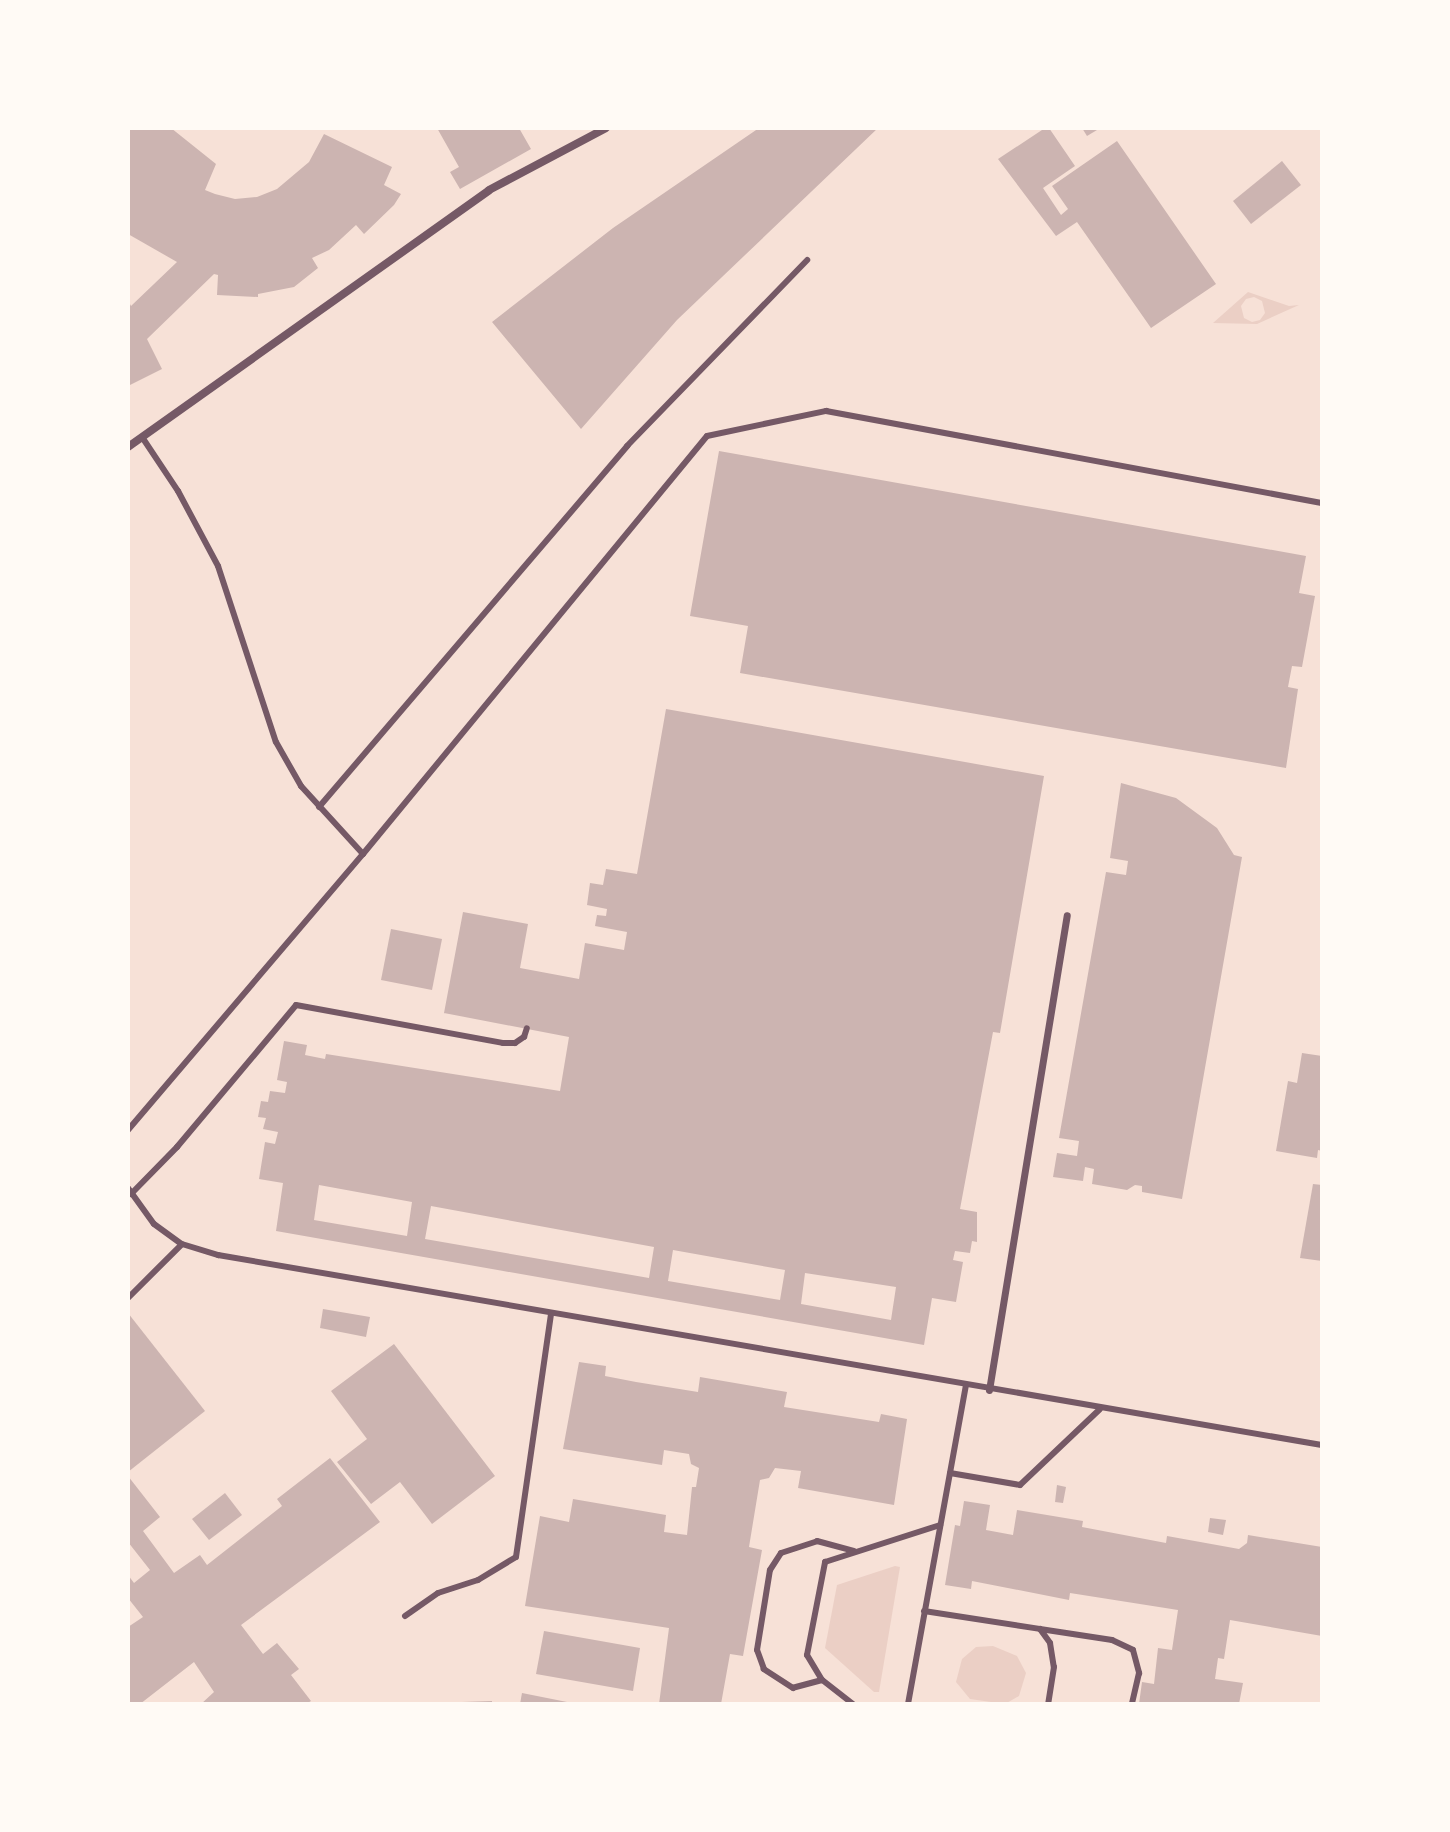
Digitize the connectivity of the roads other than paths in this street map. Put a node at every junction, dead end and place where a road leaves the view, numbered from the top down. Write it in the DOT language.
graph roads {
  1 [pos="606,128"];
  2 [pos="807,260"];
  3 [pos="142,437"];
  4 [pos="128,447"];
  5 [pos="1322,503"];
  6 [pos="319,807"];
  7 [pos="363,854"];
  8 [pos="1067,915"];
  9 [pos="527,1028"];
  10 [pos="128,1130"];
  11 [pos="130,1191"];
  12 [pos="182,1244"];
  13 [pos="128,1298"];
  14 [pos="551,1313"];
  15 [pos="966,1386"];
  16 [pos="989,1390"];
  17 [pos="1100,1409"];
  18 [pos="1322,1445"];
  19 [pos="950,1473"];
  20 [pos="940,1525"];
  21 [pos="854,1551"];
  22 [pos="924,1611"];
  23 [pos="405,1616"];
  24 [pos="1040,1629"];
  25 [pos="822,1680"];
  26 [pos="853,1704"];
  27 [pos="908,1704"];
  28 [pos="1048,1704"];
  29 [pos="1132,1704"];
  1 -- 3 [label="street"];
  2 -- 6 [label="lane"];
  3 -- 4 [label="street"];
  3 -- 6 [label="lane"];
  5 -- 7 [label="lane"];
  6 -- 7 [label="lane"];
  7 -- 10 [label="lane"];
  8 -- 16 [label="street"];
  9 -- 11 [label="lane"];
  11 -- 12 [label="lane"];
  12 -- 13 [label="lane"];
  12 -- 14 [label="lane"];
  14 -- 15 [label="lane"];
  14 -- 23 [label="lane"];
  15 -- 16 [label="lane"];
  15 -- 19 [label="lane"];
  16 -- 17 [label="lane"];
  17 -- 18 [label="lane"];
  17 -- 19 [label="lane"];
  19 -- 20 [label="lane"];
  20 -- 21 [label="lane"];
  20 -- 22 [label="lane"];
  21 -- 25 [label="lane"];
  21 -- 25 [label="lane"];
  22 -- 24 [label="lane"];
  22 -- 27 [label="lane"];
  24 -- 28 [label="lane"];
  24 -- 29 [label="lane"];
  25 -- 26 [label="lane"];
}
